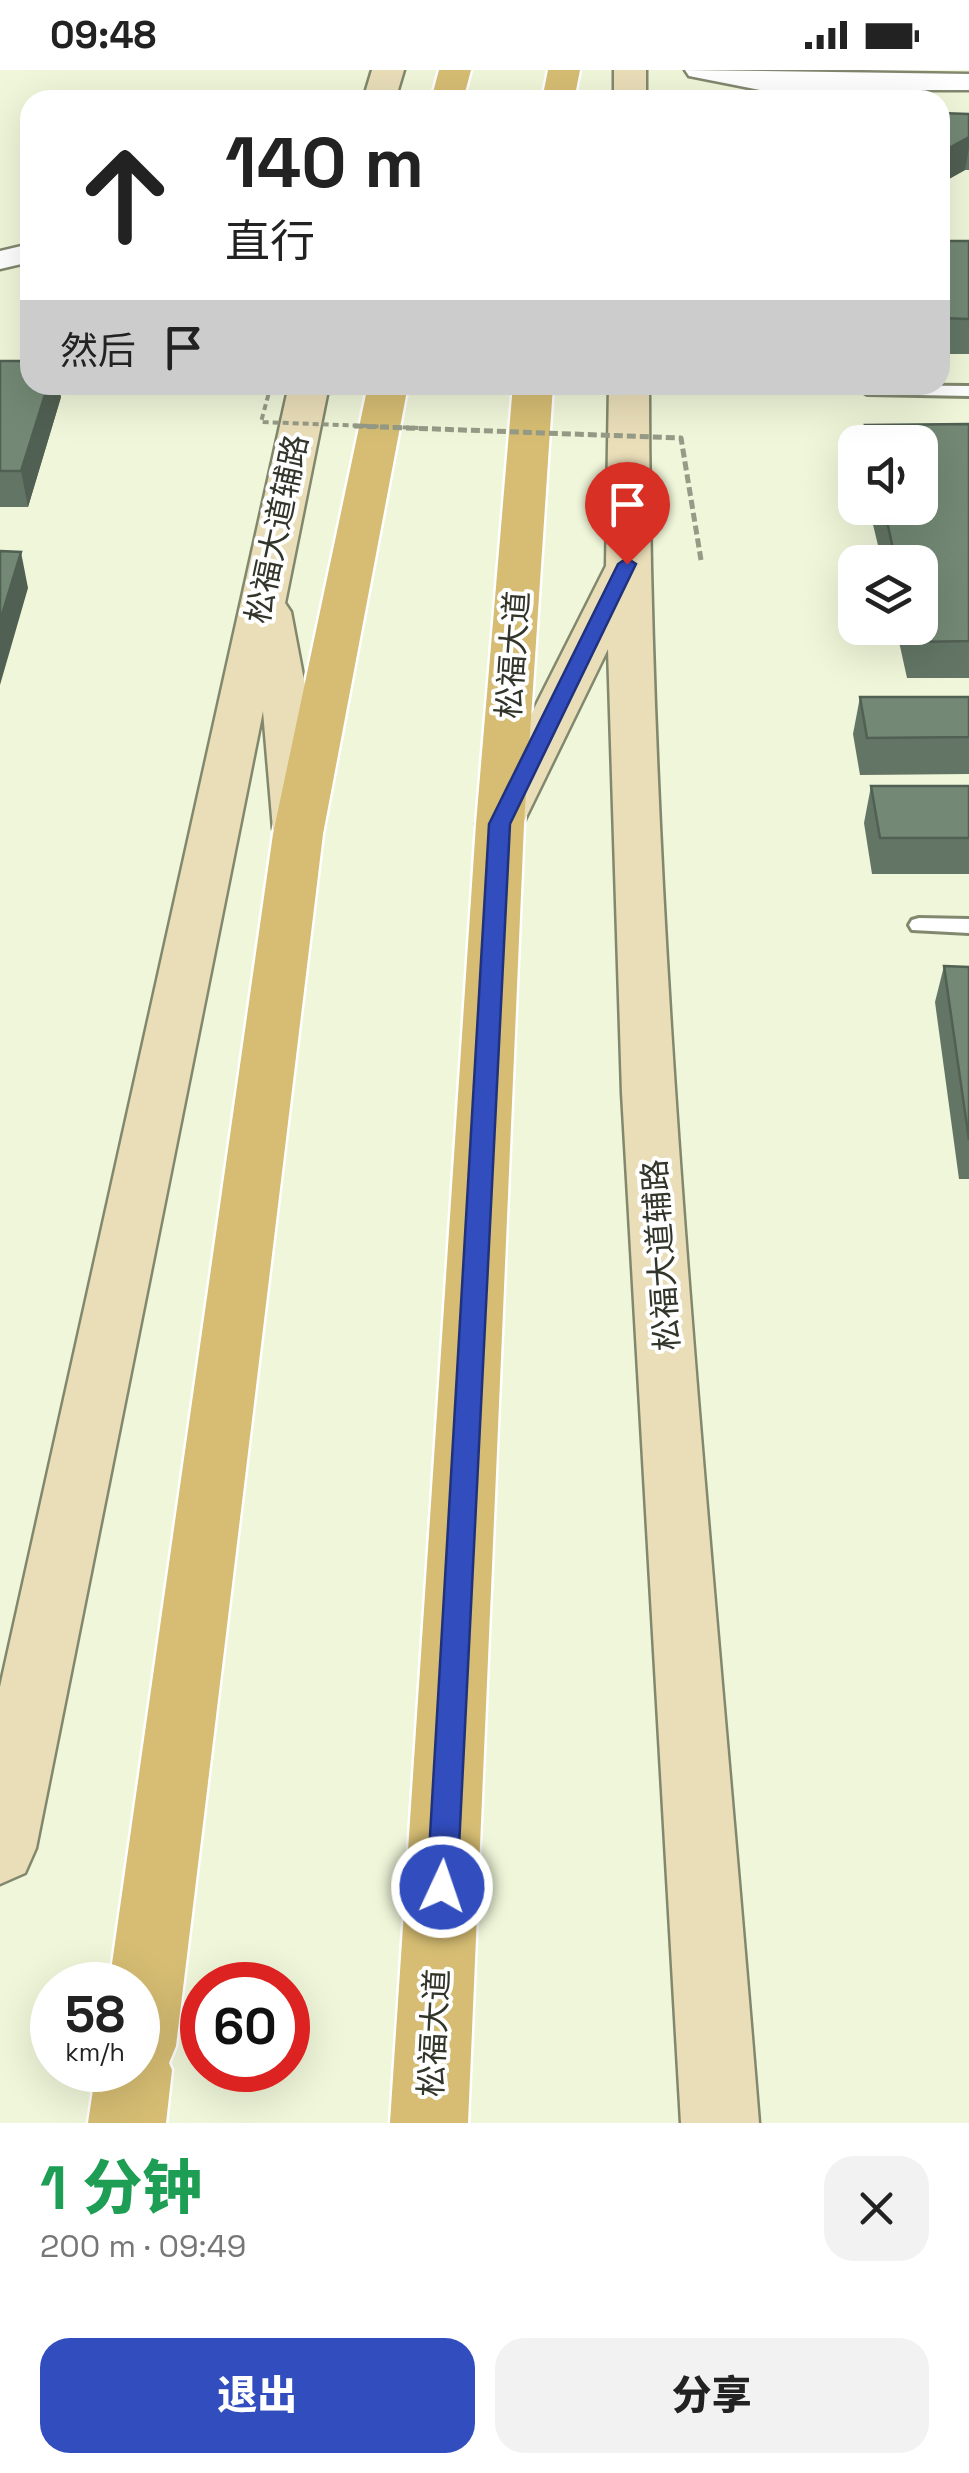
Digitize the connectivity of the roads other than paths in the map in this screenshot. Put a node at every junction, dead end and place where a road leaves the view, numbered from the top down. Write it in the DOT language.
graph roads {
  1 [pos="698,70"];
  2 [pos="760,82"];
  3 [pos="969,82"];
  4 [pos="735,90"];
  5 [pos="307,395"];
  6 [pos="386,395"];
  7 [pos="533,395"];
  8 [pos="629,395"];
  9 [pos="627,564"];
  10 [pos="264,584"];
  11 [pos="500,824"];
  12 [pos="298,834"];
  13 [pos="919,925"];
  14 [pos="969,926"];
  15 [pos="0,1848"];
  16 [pos="149,1962"];
  17 [pos="131,2092"];
  18 [pos="127,2123"];
  19 [pos="429,2123"];
  20 [pos="720,2123"];
  1 -- 2 [label="street"];
  2 -- 3 [label="street"];
  2 -- 4 [label="street"];
  5 -- 10 [label="main road, 松福大道辅路"];
  6 -- 12 [label="main road"];
  7 -- 11 [label="main road, 松福大道"];
  8 -- 9 [label="main road, 松福大道辅路"];
  9 -- 11 [label="main road"];
  9 -- 20 [label="main road, 松福大道辅路"];
  10 -- 12 [label="main road"];
  10 -- 15 [label="main road, 松福大道辅路"];
  11 -- 19 [label="main road, 松福大道"];
  12 -- 16 [label="main road"];
  13 -- 14 [label="lane"];
  17 -- 18 [label="main road"];
}
